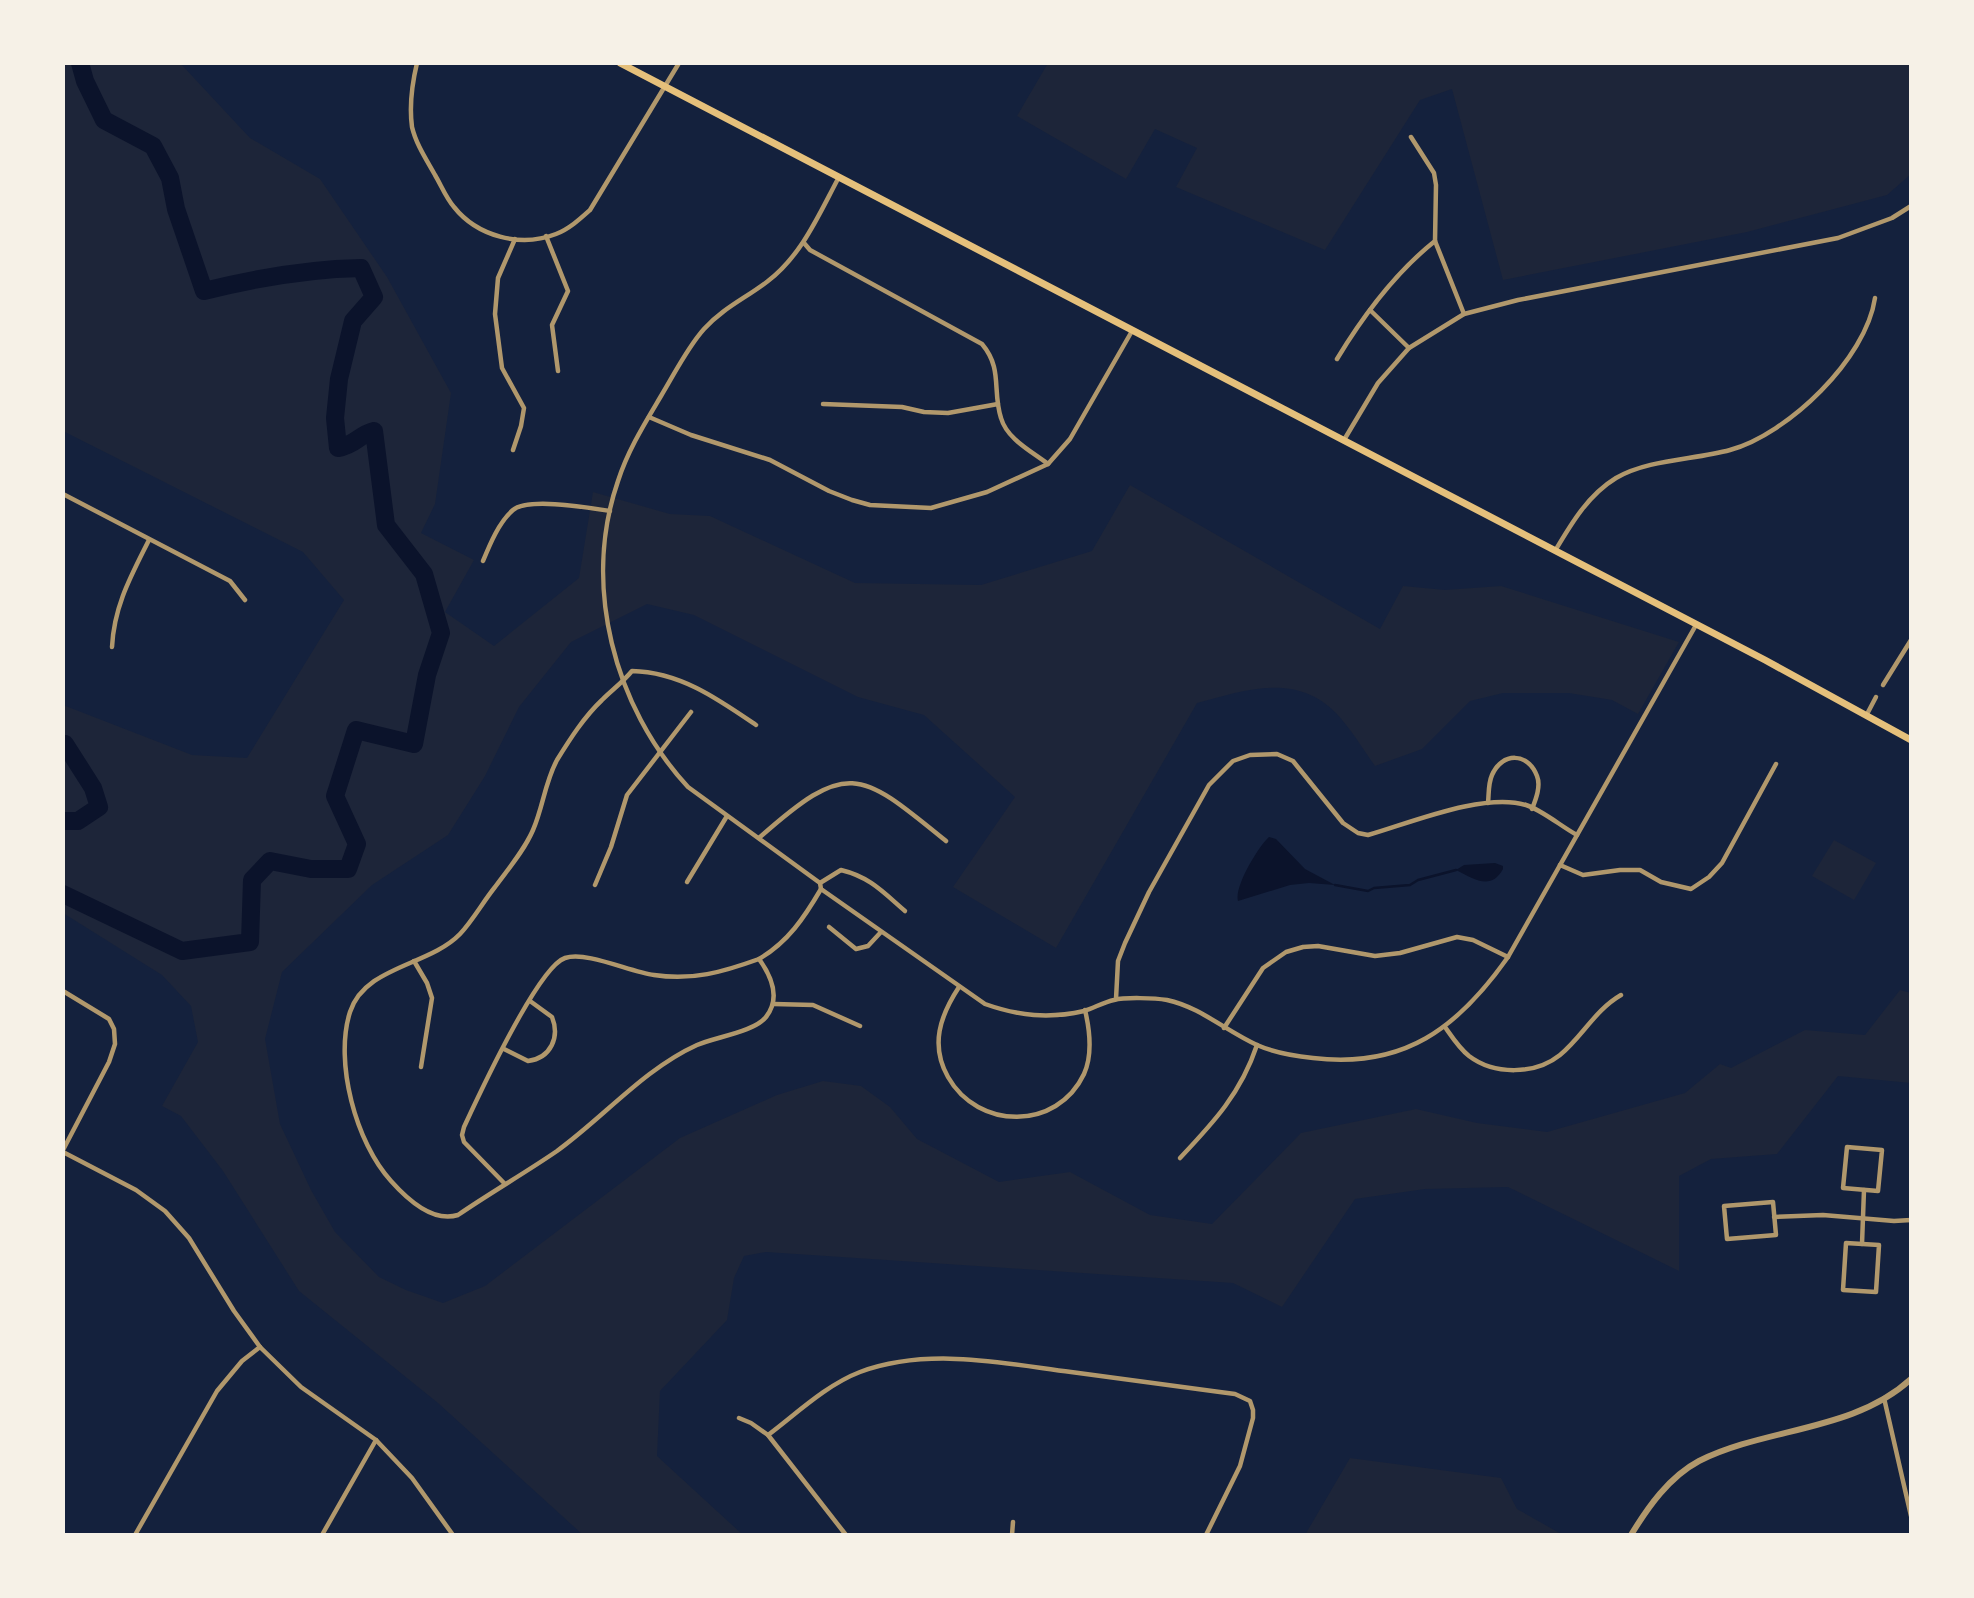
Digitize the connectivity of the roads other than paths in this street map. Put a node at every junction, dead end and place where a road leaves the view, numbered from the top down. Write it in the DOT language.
graph roads {
  1 [pos="417,63"];
  2 [pos="620,63"];
  3 [pos="679,63"];
  4 [pos="664,86"];
  5 [pos="1411,137"];
  6 [pos="839,176"];
  7 [pos="1911,206"];
  8 [pos="546,236"];
  9 [pos="515,239"];
  10 [pos="1435,241"];
  11 [pos="804,243"];
  12 [pos="1875,298"];
  13 [pos="1370,310"];
  14 [pos="1464,314"];
  15 [pos="1133,330"];
  16 [pos="1409,348"];
  17 [pos="1336,359"];
  18 [pos="558,371"];
  19 [pos="823,404"];
  20 [pos="998,404"];
  21 [pos="649,417"];
  22 [pos="1344,440"];
  23 [pos="513,450"];
  24 [pos="1048,464"];
  25 [pos="63,494"];
  26 [pos="610,511"];
  27 [pos="149,540"];
  28 [pos="1554,551"];
  29 [pos="483,561"];
  30 [pos="245,600"];
  31 [pos="1696,625"];
  32 [pos="1911,640"];
  33 [pos="112,647"];
  34 [pos="623,682"];
  35 [pos="1883,685"];
  36 [pos="1876,697"];
  37 [pos="691,712"];
  38 [pos="1866,716"];
  39 [pos="756,725"];
  40 [pos="1911,740"];
  41 [pos="661,753"];
  42 [pos="1776,764"];
  43 [pos="1488,803"];
  44 [pos="1532,809"];
  45 [pos="727,816"];
  46 [pos="1577,835"];
  47 [pos="759,838"];
  48 [pos="946,841"];
  49 [pos="1560,866"];
  50 [pos="687,883"];
  51 [pos="820,883"];
  52 [pos="595,885"];
  53 [pos="821,889"];
  54 [pos="905,911"];
  55 [pos="829,927"];
  56 [pos="881,932"];
  57 [pos="1508,957"];
  58 [pos="759,959"];
  59 [pos="414,961"];
  60 [pos="959,987"];
  61 [pos="63,991"];
  62 [pos="1621,995"];
  63 [pos="1116,999"];
  64 [pos="530,1001"];
  65 [pos="774,1004"];
  66 [pos="1085,1010"];
  67 [pos="860,1026"];
  68 [pos="1445,1027"];
  69 [pos="1224,1028"];
  70 [pos="1257,1045"];
  71 [pos="504,1049"];
  72 [pos="421,1067"];
  73 [pos="63,1151"];
  74 [pos="1180,1158"];
  75 [pos="504,1183"];
  76 [pos="1864,1190"];
  77 [pos="1774,1217"];
  78 [pos="1861,1217"];
  79 [pos="1911,1220"];
  80 [pos="1862,1244"];
  81 [pos="260,1347"];
  82 [pos="1911,1379"];
  83 [pos="1884,1398"];
  84 [pos="739,1418"];
  85 [pos="768,1436"];
  86 [pos="376,1440"];
  87 [pos="1911,1516"];
  88 [pos="1013,1522"];
  89 [pos="135,1535"];
  90 [pos="322,1535"];
  91 [pos="453,1535"];
  92 [pos="846,1535"];
  93 [pos="1012,1535"];
  94 [pos="1206,1535"];
  95 [pos="1631,1535"];
  1 -- 9 [label="street"];
  2 -- 4 [label="main road"];
  3 -- 4 [label="street"];
  4 -- 6 [label="main road"];
  4 -- 8 [label="street"];
  5 -- 10 [label="street"];
  6 -- 11 [label="street"];
  6 -- 15 [label="main road"];
  7 -- 14 [label="street"];
  8 -- 9 [label="street"];
  8 -- 18 [label="street"];
  9 -- 23 [label="street"];
  10 -- 13 [label="street"];
  10 -- 14 [label="street"];
  11 -- 20 [label="street"];
  11 -- 21 [label="street"];
  12 -- 28 [label="street"];
  13 -- 16 [label="street"];
  13 -- 17 [label="street"];
  14 -- 16 [label="street"];
  15 -- 22 [label="main road"];
  15 -- 24 [label="street"];
  16 -- 22 [label="street"];
  19 -- 20 [label="street"];
  20 -- 24 [label="street"];
  21 -- 24 [label="street"];
  21 -- 26 [label="street"];
  22 -- 28 [label="main road"];
  25 -- 27 [label="street"];
  26 -- 29 [label="street"];
  26 -- 34 [label="street"];
  27 -- 30 [label="street"];
  27 -- 33 [label="street"];
  28 -- 31 [label="main road"];
  31 -- 38 [label="main road"];
  31 -- 46 [label="street"];
  32 -- 35 [label="street"];
  34 -- 39 [label="street"];
  34 -- 41 [label="street"];
  34 -- 59 [label="street"];
  36 -- 38 [label="street"];
  37 -- 41 [label="street"];
  38 -- 40 [label="main road"];
  41 -- 45 [label="street"];
  41 -- 52 [label="street"];
  42 -- 49 [label="street"];
  43 -- 44 [label="street"];
  43 -- 44 [label="street"];
  43 -- 63 [label="street"];
  44 -- 46 [label="street"];
  45 -- 47 [label="street"];
  45 -- 50 [label="street"];
  46 -- 49 [label="street"];
  47 -- 48 [label="street"];
  47 -- 51 [label="street"];
  49 -- 57 [label="street"];
  51 -- 53 [label="street"];
  51 -- 54 [label="street"];
  53 -- 56 [label="street"];
  53 -- 58 [label="street"];
  55 -- 56 [label="street"];
  56 -- 60 [label="street"];
  57 -- 68 [label="street"];
  57 -- 69 [label="street"];
  58 -- 64 [label="street"];
  58 -- 65 [label="street"];
  59 -- 72 [label="street"];
  59 -- 75 [label="street"];
  60 -- 66 [label="street"];
  60 -- 66 [label="street"];
  61 -- 73 [label="street"];
  62 -- 68 [label="street"];
  63 -- 66 [label="street"];
  63 -- 69 [label="street"];
  64 -- 71 [label="street"];
  64 -- 71 [label="street"];
  65 -- 67 [label="street"];
  65 -- 75 [label="street"];
  68 -- 70 [label="street"];
  69 -- 70 [label="street"];
  70 -- 74 [label="street"];
  71 -- 75 [label="street"];
  73 -- 81 [label="street"];
  76 -- 76 [label="street"];
  76 -- 78 [label="street"];
  77 -- 77 [label="street"];
  77 -- 78 [label="street"];
  78 -- 79 [label="street"];
  78 -- 80 [label="street"];
  80 -- 80 [label="street"];
  81 -- 86 [label="street"];
  81 -- 89 [label="street"];
  82 -- 83 [label="street"];
  83 -- 87 [label="street"];
  83 -- 95 [label="street"];
  84 -- 85 [label="street"];
  85 -- 92 [label="street"];
  85 -- 94 [label="street"];
  86 -- 90 [label="street"];
  86 -- 91 [label="street"];
  88 -- 93 [label="street"];
}
